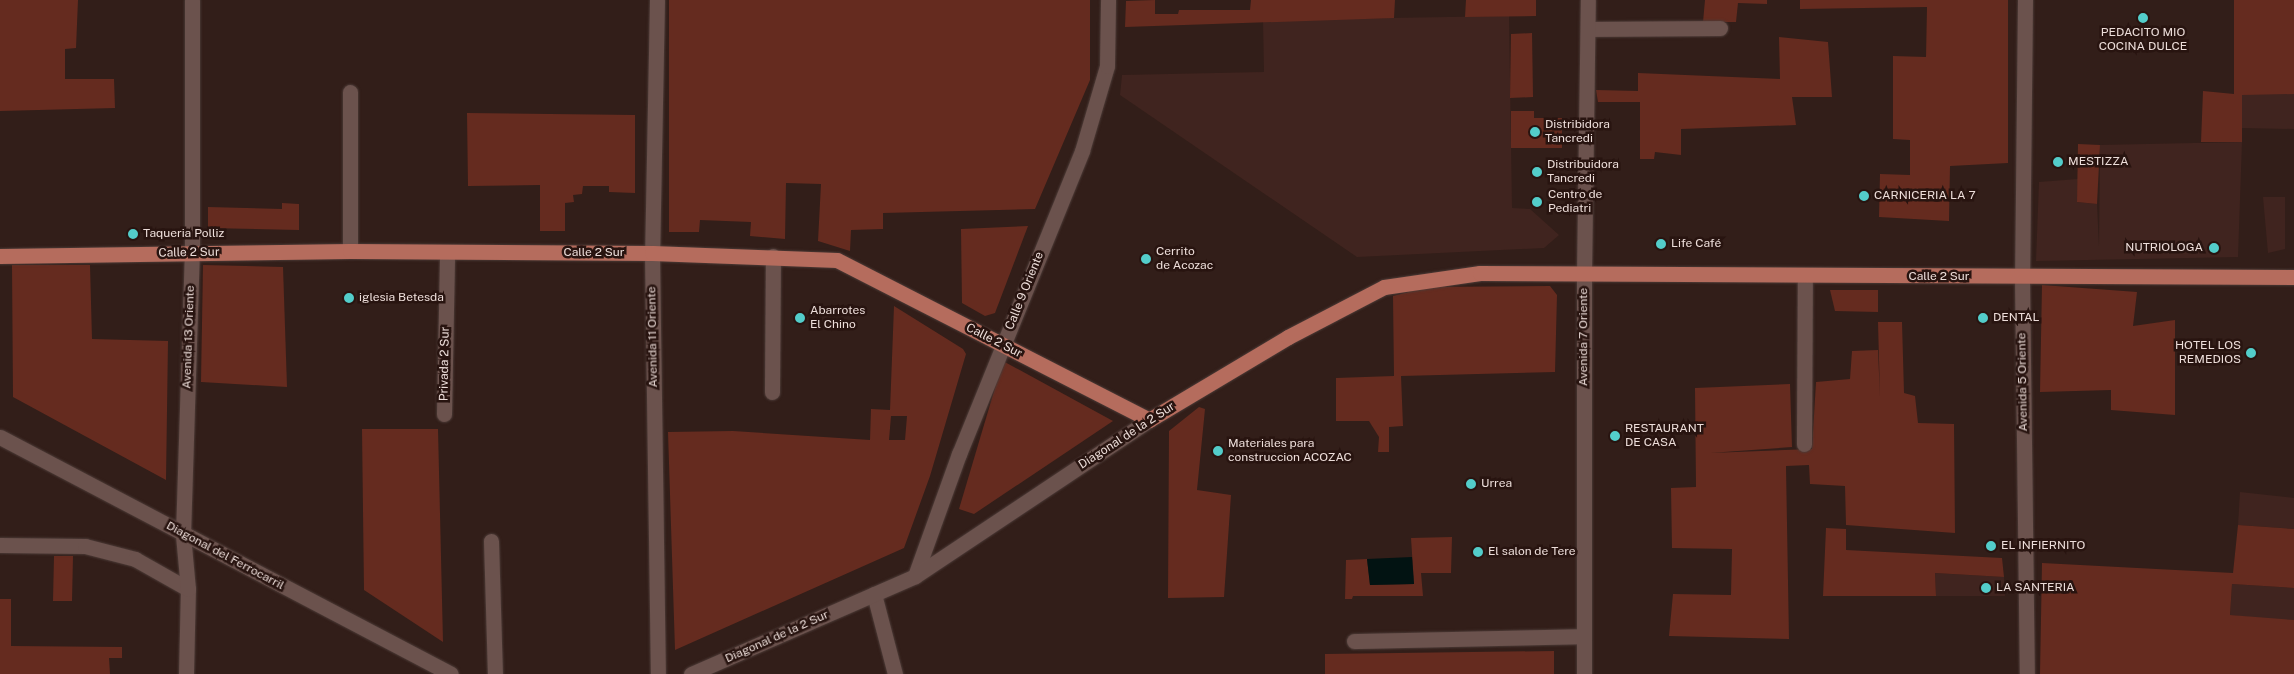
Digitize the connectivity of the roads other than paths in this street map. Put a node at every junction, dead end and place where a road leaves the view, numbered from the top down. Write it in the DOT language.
graph roads {
  1 [pos="192,0"];
  2 [pos="657,0"];
  3 [pos="1108,0"];
  4 [pos="1588,0"];
  5 [pos="2026,0"];
  6 [pos="1720,28"];
  7 [pos="1588,29"];
  8 [pos="350,92"];
  9 [pos="350,251"];
  10 [pos="192,253"];
  11 [pos="652,253"];
  12 [pos="447,254"];
  13 [pos="0,256"];
  14 [pos="772,256"];
  15 [pos="1584,275"];
  16 [pos="1805,276"];
  17 [pos="2022,277"];
  18 [pos="2294,277"];
  19 [pos="1002,346"];
  20 [pos="772,392"];
  21 [pos="444,414"];
  22 [pos="1149,420"];
  23 [pos="0,437"];
  24 [pos="1804,444"];
  25 [pos="183,535"];
  26 [pos="491,541"];
  27 [pos="0,545"];
  28 [pos="916,576"];
  29 [pos="188,589"];
  30 [pos="874,594"];
  31 [pos="1584,636"];
  32 [pos="1354,641"];
  33 [pos="186,674"];
  34 [pos="451,674"];
  35 [pos="495,674"];
  36 [pos="658,674"];
  37 [pos="691,674"];
  38 [pos="895,674"];
  39 [pos="1584,674"];
  40 [pos="2027,674"];
  1 -- 10 [label="street, Avenida 13 Oriente"];
  2 -- 11 [label="street, Avenida 11 Oriente"];
  3 -- 19 [label="street, Calle 9 Oriente"];
  4 -- 7 [label="street, Avenida 7 Oriente"];
  5 -- 17 [label="street, Avenida 5 Oriente"];
  6 -- 7 [label="street"];
  7 -- 15 [label="street, Avenida 7 Oriente"];
  8 -- 9 [label="street"];
  9 -- 10 [label="main road, Calle 2 Sur"];
  9 -- 12 [label="main road, Calle 2 Sur"];
  10 -- 13 [label="main road, Calle 2 Sur"];
  10 -- 25 [label="street, Avenida 13 Oriente"];
  11 -- 12 [label="main road, Calle 2 Sur"];
  11 -- 14 [label="main road, Calle 2 Sur"];
  11 -- 36 [label="street, Avenida 11 Oriente"];
  12 -- 21 [label="street, Privada 2 Sur"];
  14 -- 19 [label="main road, Calle 2 Sur"];
  14 -- 20 [label="street"];
  15 -- 16 [label="main road, Calle 2 Sur"];
  15 -- 22 [label="main road, Diagonal de la 2 Sur"];
  15 -- 31 [label="street, Avenida 7 Oriente"];
  16 -- 17 [label="main road, Calle 2 Sur"];
  16 -- 24 [label="street"];
  17 -- 18 [label="main road, Calle 2 Sur"];
  17 -- 40 [label="street, Avenida 5 Oriente"];
  19 -- 22 [label="main road, Calle 2 Sur"];
  19 -- 28 [label="street, Calle 9 Oriente"];
  22 -- 28 [label="street, Diagonal de la 2 Sur"];
  23 -- 25 [label="street, Diagonal del Ferrocarril"];
  25 -- 29 [label="street, Avenida 13 Oriente"];
  25 -- 34 [label="street, Diagonal del Ferrocarril"];
  26 -- 35 [label="street"];
  27 -- 29 [label="street"];
  28 -- 30 [label="street, Diagonal de la 2 Sur"];
  29 -- 33 [label="street, Avenida 13 Oriente"];
  30 -- 37 [label="street, Diagonal de la 2 Sur"];
  30 -- 38 [label="street"];
  31 -- 32 [label="street"];
  31 -- 39 [label="street, Avenida 7 Oriente"];
}
